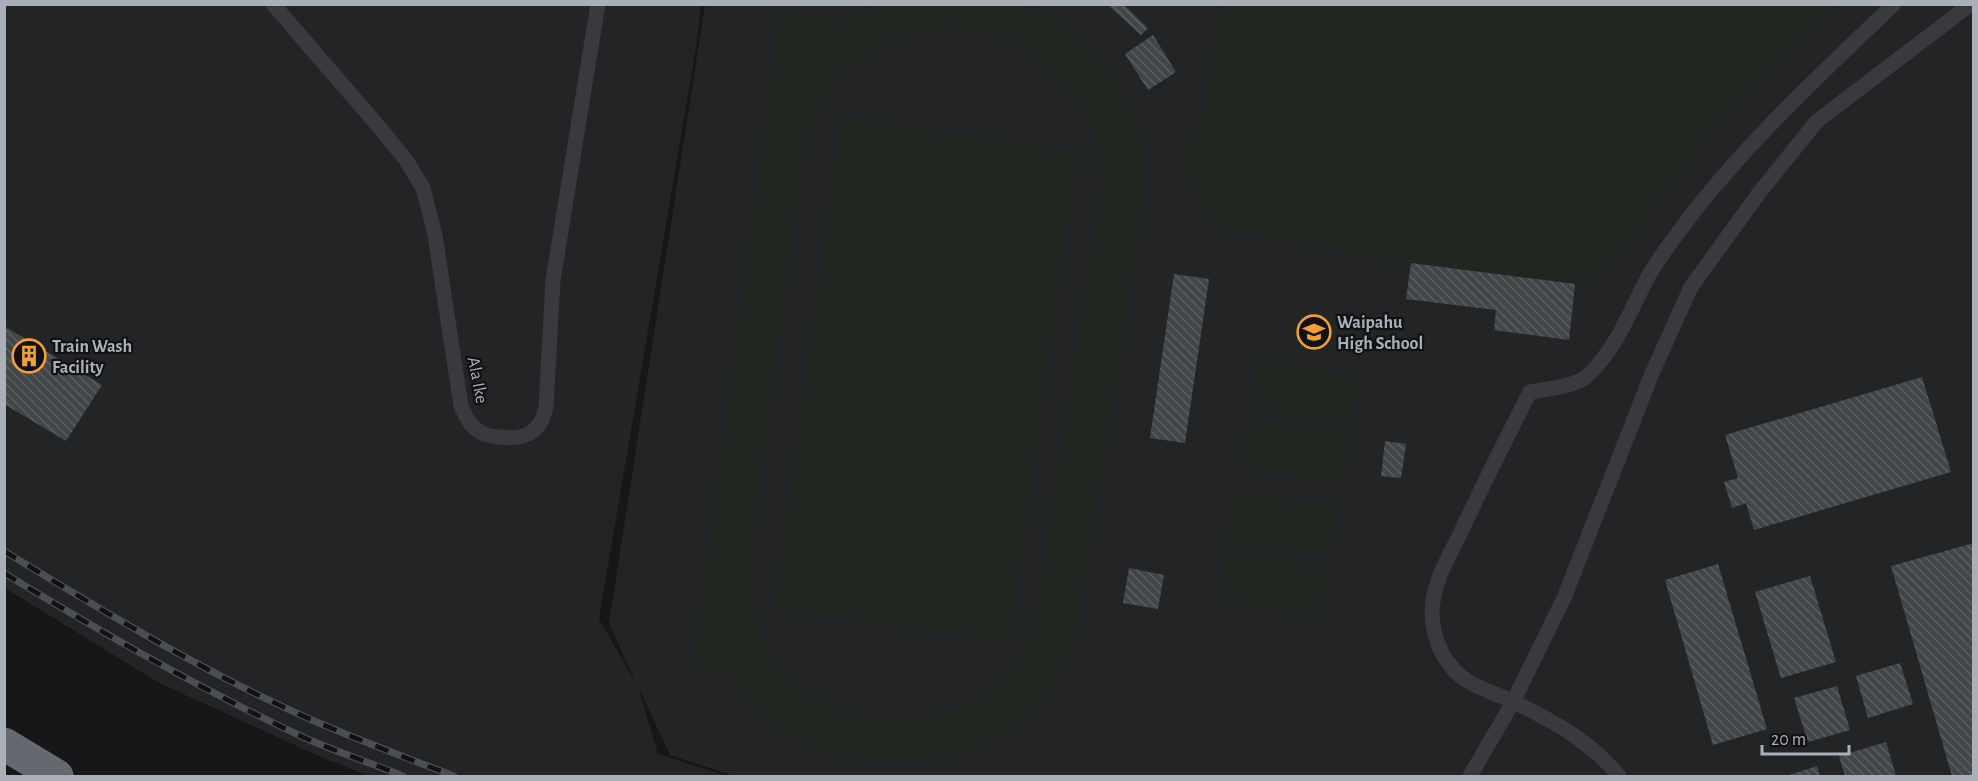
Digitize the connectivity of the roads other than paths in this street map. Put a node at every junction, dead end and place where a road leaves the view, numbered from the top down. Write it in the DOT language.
graph roads {
  1 [pos="273,4"];
  2 [pos="598,4"];
  3 [pos="1894,4"];
  4 [pos="1971,4"];
  5 [pos="1513,702"];
  6 [pos="4,744"];
  7 [pos="57,777"];
  8 [pos="1470,777"];
  9 [pos="1619,777"];
  1 -- 2 [label="lane, Ala Ike"];
  3 -- 5 [label="lane"];
  4 -- 5 [label="lane"];
  5 -- 8 [label="lane"];
  5 -- 9 [label="lane"];
  6 -- 7 [label="highway"];
}
